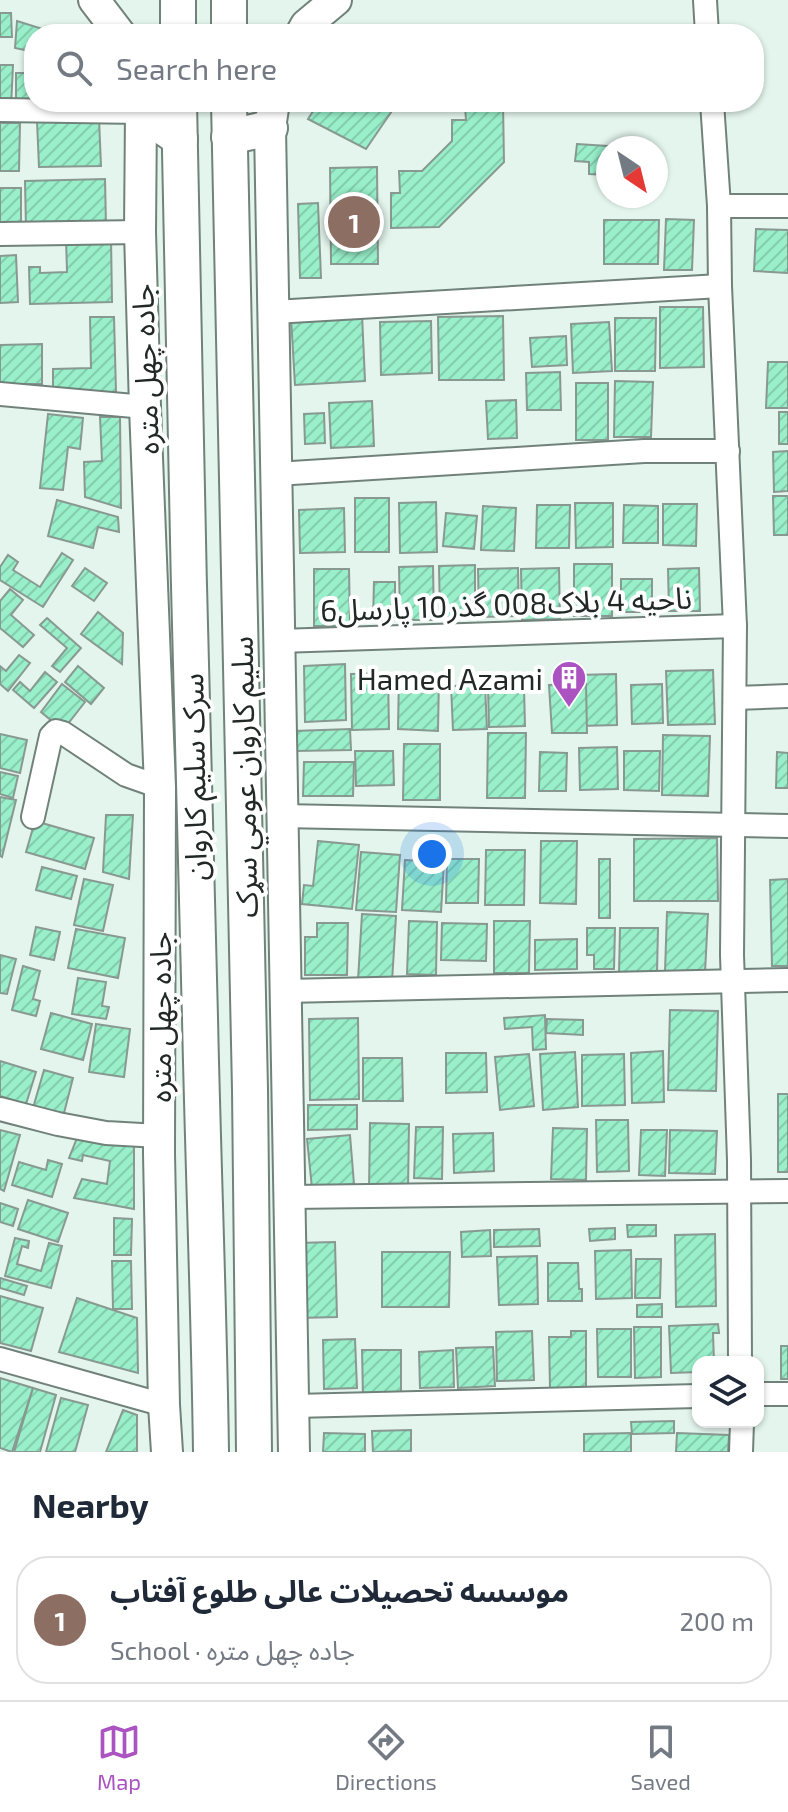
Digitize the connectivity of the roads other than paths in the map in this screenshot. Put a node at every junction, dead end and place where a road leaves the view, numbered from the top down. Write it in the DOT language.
graph roads {
  1 [pos="94,0"];
  2 [pos="178,0"];
  3 [pos="229,0"];
  4 [pos="336,0"];
  5 [pos="705,0"];
  6 [pos="113,24"];
  7 [pos="178,24"];
  8 [pos="229,24"];
  9 [pos="307,24"];
  10 [pos="706,24"];
  11 [pos="24,109"];
  12 [pos="0,110"];
  13 [pos="140,112"];
  14 [pos="146,112"];
  15 [pos="179,112"];
  16 [pos="229,112"];
  17 [pos="713,112"];
  18 [pos="272,115"];
  19 [pos="229,137"];
  20 [pos="180,139"];
  21 [pos="719,206"];
  22 [pos="788,206"];
  23 [pos="140,232"];
  24 [pos="0,234"];
  25 [pos="720,286"];
  26 [pos="274,312"];
  27 [pos="0,394"];
  28 [pos="145,407"];
  29 [pos="728,451"];
  30 [pos="276,474"];
  31 [pos="735,626"];
  32 [pos="279,641"];
  33 [pos="788,696"];
  34 [pos="735,698"];
  35 [pos="160,787"];
  36 [pos="282,816"];
  37 [pos="33,817"];
  38 [pos="734,825"];
  39 [pos="788,826"];
  40 [pos="788,980"];
  41 [pos="733,981"];
  42 [pos="286,991"];
  43 [pos="0,1109"];
  44 [pos="159,1136"];
  45 [pos="788,1191"];
  46 [pos="739,1192"];
  47 [pos="290,1197"];
  48 [pos="252,1287"];
  49 [pos="209,1288"];
  50 [pos="740,1356"];
  51 [pos="0,1359"];
  52 [pos="764,1394"];
  53 [pos="788,1394"];
  54 [pos="692,1396"];
  55 [pos="164,1405"];
  56 [pos="294,1406"];
  57 [pos="742,1428"];
  58 [pos="167,1452"];
  59 [pos="211,1452"];
  60 [pos="254,1452"];
  61 [pos="294,1452"];
  62 [pos="741,1452"];
  1 -- 6 [label="street"];
  2 -- 7 [label="main road"];
  3 -- 8 [label="main road"];
  4 -- 9 [label="street"];
  5 -- 10 [label="street"];
  11 -- 12 [label="street"];
  13 -- 23 [label="street, جاده چهل متره"];
  14 -- 20 [label="main road"];
  15 -- 20 [label="main road, سرک سلیم کاروان"];
  16 -- 19 [label="main road, سلیم کاروان عومي سړک"];
  17 -- 21 [label="street"];
  18 -- 19 [label="main road"];
  18 -- 26 [label="street"];
  19 -- 48 [label="main road, سلیم کاروان عومي سړک"];
  20 -- 49 [label="main road, سرک سلیم کاروان"];
  21 -- 22 [label="street"];
  21 -- 25 [label="street"];
  23 -- 24 [label="street"];
  23 -- 28 [label="street, جاده چهل متره"];
  25 -- 26 [label="street"];
  25 -- 29 [label="street"];
  26 -- 30 [label="street"];
  27 -- 28 [label="street"];
  28 -- 35 [label="street, جاده چهل متره"];
  29 -- 30 [label="street"];
  29 -- 31 [label="street"];
  30 -- 32 [label="street"];
  31 -- 32 [label="street, ناحیه 4 بلاک008 گذر10 پارسل6"];
  31 -- 34 [label="street"];
  32 -- 36 [label="street"];
  33 -- 34 [label="street"];
  34 -- 38 [label="street"];
  35 -- 37 [label="street"];
  35 -- 44 [label="street, جاده چهل متره"];
  36 -- 38 [label="street"];
  36 -- 42 [label="street"];
  38 -- 39 [label="street"];
  38 -- 41 [label="street"];
  40 -- 41 [label="street"];
  41 -- 42 [label="street"];
  41 -- 46 [label="street"];
  42 -- 47 [label="street"];
  43 -- 44 [label="street"];
  44 -- 55 [label="street, جاده چهل متره"];
  45 -- 46 [label="street"];
  46 -- 47 [label="street"];
  46 -- 50 [label="street"];
  47 -- 56 [label="street"];
  48 -- 49 [label="main road"];
  48 -- 60 [label="main road, سلیم کاروان عومي سړک"];
  49 -- 59 [label="main road, سرک سلیم کاروان"];
  51 -- 55 [label="street"];
  52 -- 53 [label="street"];
  54 -- 56 [label="street"];
  55 -- 58 [label="street, جاده چهل متره"];
  56 -- 61 [label="street"];
  57 -- 62 [label="street"];
}
